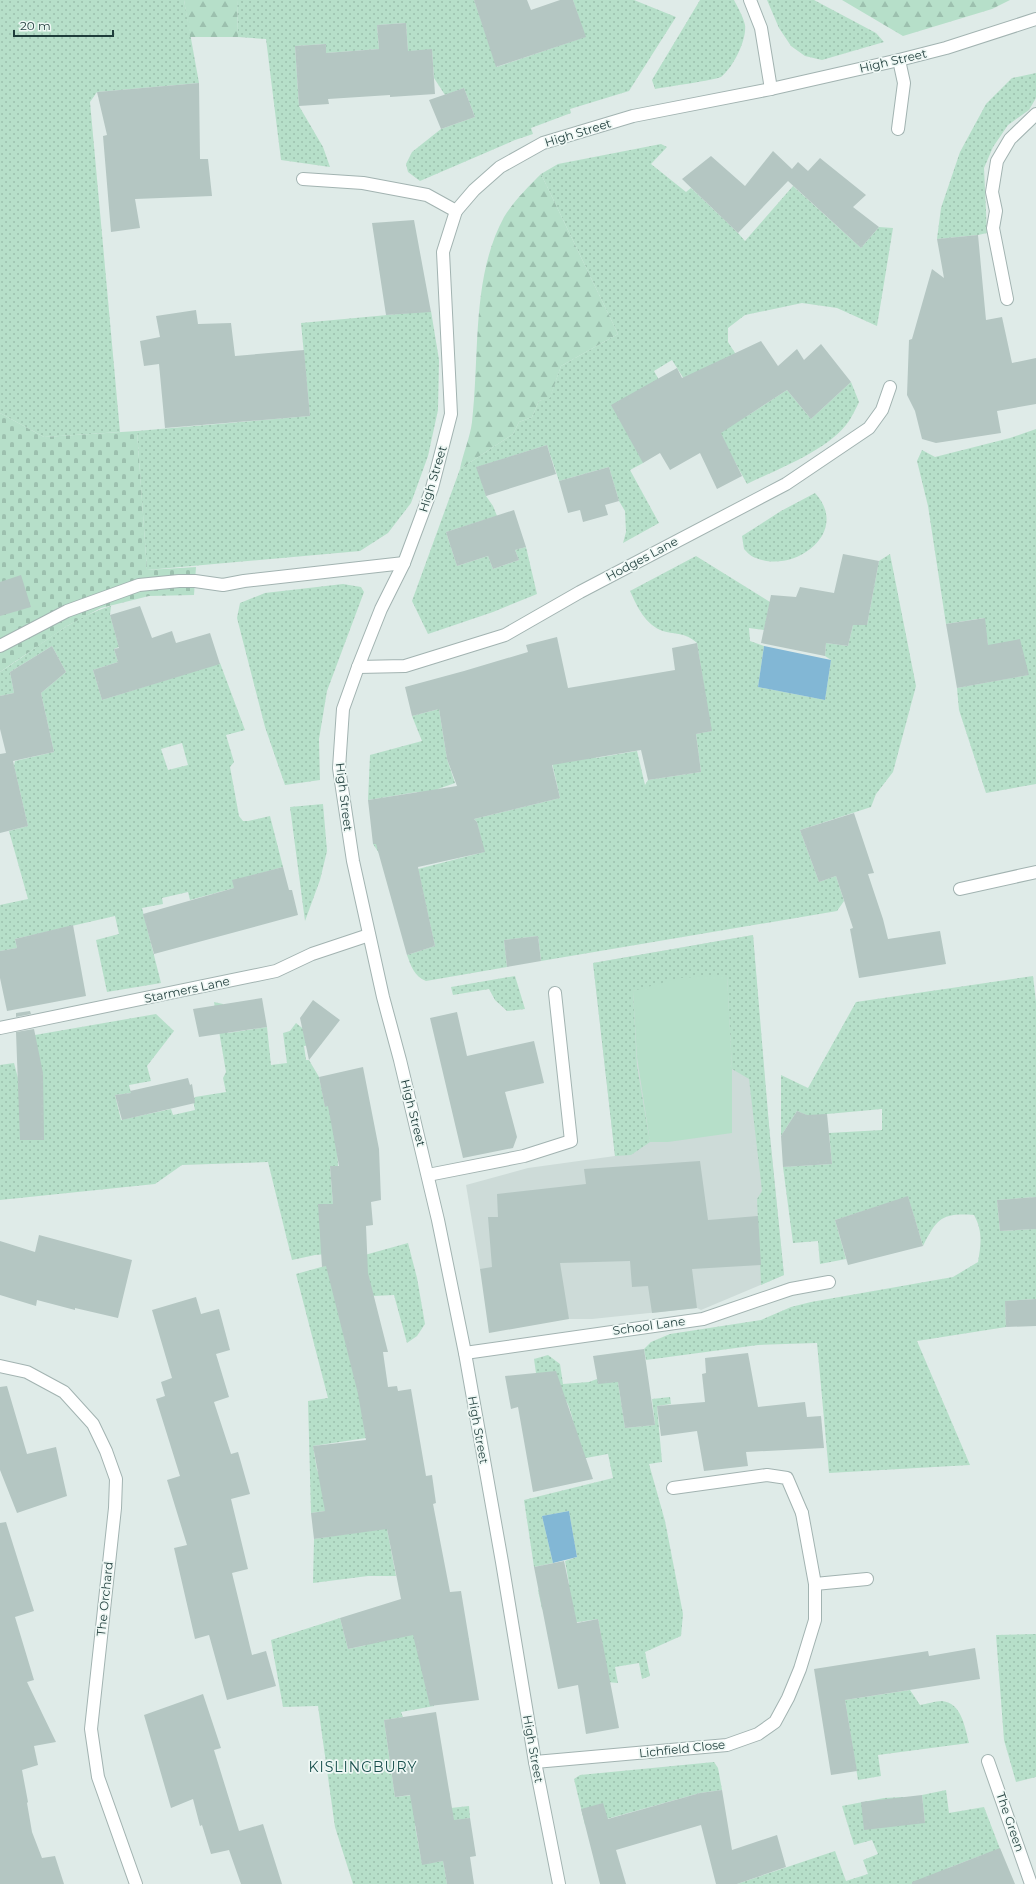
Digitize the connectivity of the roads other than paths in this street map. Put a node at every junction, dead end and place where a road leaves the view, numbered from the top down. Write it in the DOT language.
graph roads {
  1 [pos="750,0"];
  2 [pos="1036,19"];
  3 [pos="899,60"];
  4 [pos="771,89"];
  5 [pos="1036,114"];
  6 [pos="898,129"];
  7 [pos="303,178"];
  8 [pos="456,210"];
  9 [pos="1007,299"];
  10 [pos="890,386"];
  11 [pos="404,562"];
  12 [pos="0,646"];
  13 [pos="358,667"];
  14 [pos="1036,872"];
  15 [pos="960,889"];
  16 [pos="369,936"];
  17 [pos="555,993"];
  18 [pos="0,1028"];
  19 [pos="428,1176"];
  20 [pos="829,1282"];
  21 [pos="465,1353"];
  22 [pos="0,1366"];
  23 [pos="673,1488"];
  24 [pos="867,1579"];
  25 [pos="815,1584"];
  26 [pos="988,1761"];
  27 [pos="535,1762"];
  28 [pos="136,1884"];
  29 [pos="559,1884"];
  30 [pos="1031,1884"];
  1 -- 4 [label="street"];
  2 -- 3 [label="street, High Street"];
  3 -- 4 [label="street, High Street"];
  3 -- 6 [label="street"];
  4 -- 8 [label="street, High Street"];
  5 -- 9 [label="street"];
  7 -- 8 [label="street"];
  8 -- 11 [label="street, High Street"];
  10 -- 13 [label="street, Hodges Lane"];
  11 -- 12 [label="street"];
  11 -- 13 [label="street, High Street"];
  13 -- 16 [label="street, High Street"];
  14 -- 15 [label="street"];
  16 -- 18 [label="street, Starmers Lane"];
  16 -- 19 [label="street, High Street"];
  17 -- 19 [label="street"];
  19 -- 21 [label="street, High Street"];
  20 -- 21 [label="street, School Lane"];
  21 -- 27 [label="street, High Street"];
  22 -- 28 [label="street, The Orchard"];
  23 -- 25 [label="street, Lichfield Close"];
  24 -- 25 [label="street"];
  25 -- 27 [label="street, Lichfield Close"];
  26 -- 30 [label="street, The Green"];
  27 -- 29 [label="street, High Street"];
}
